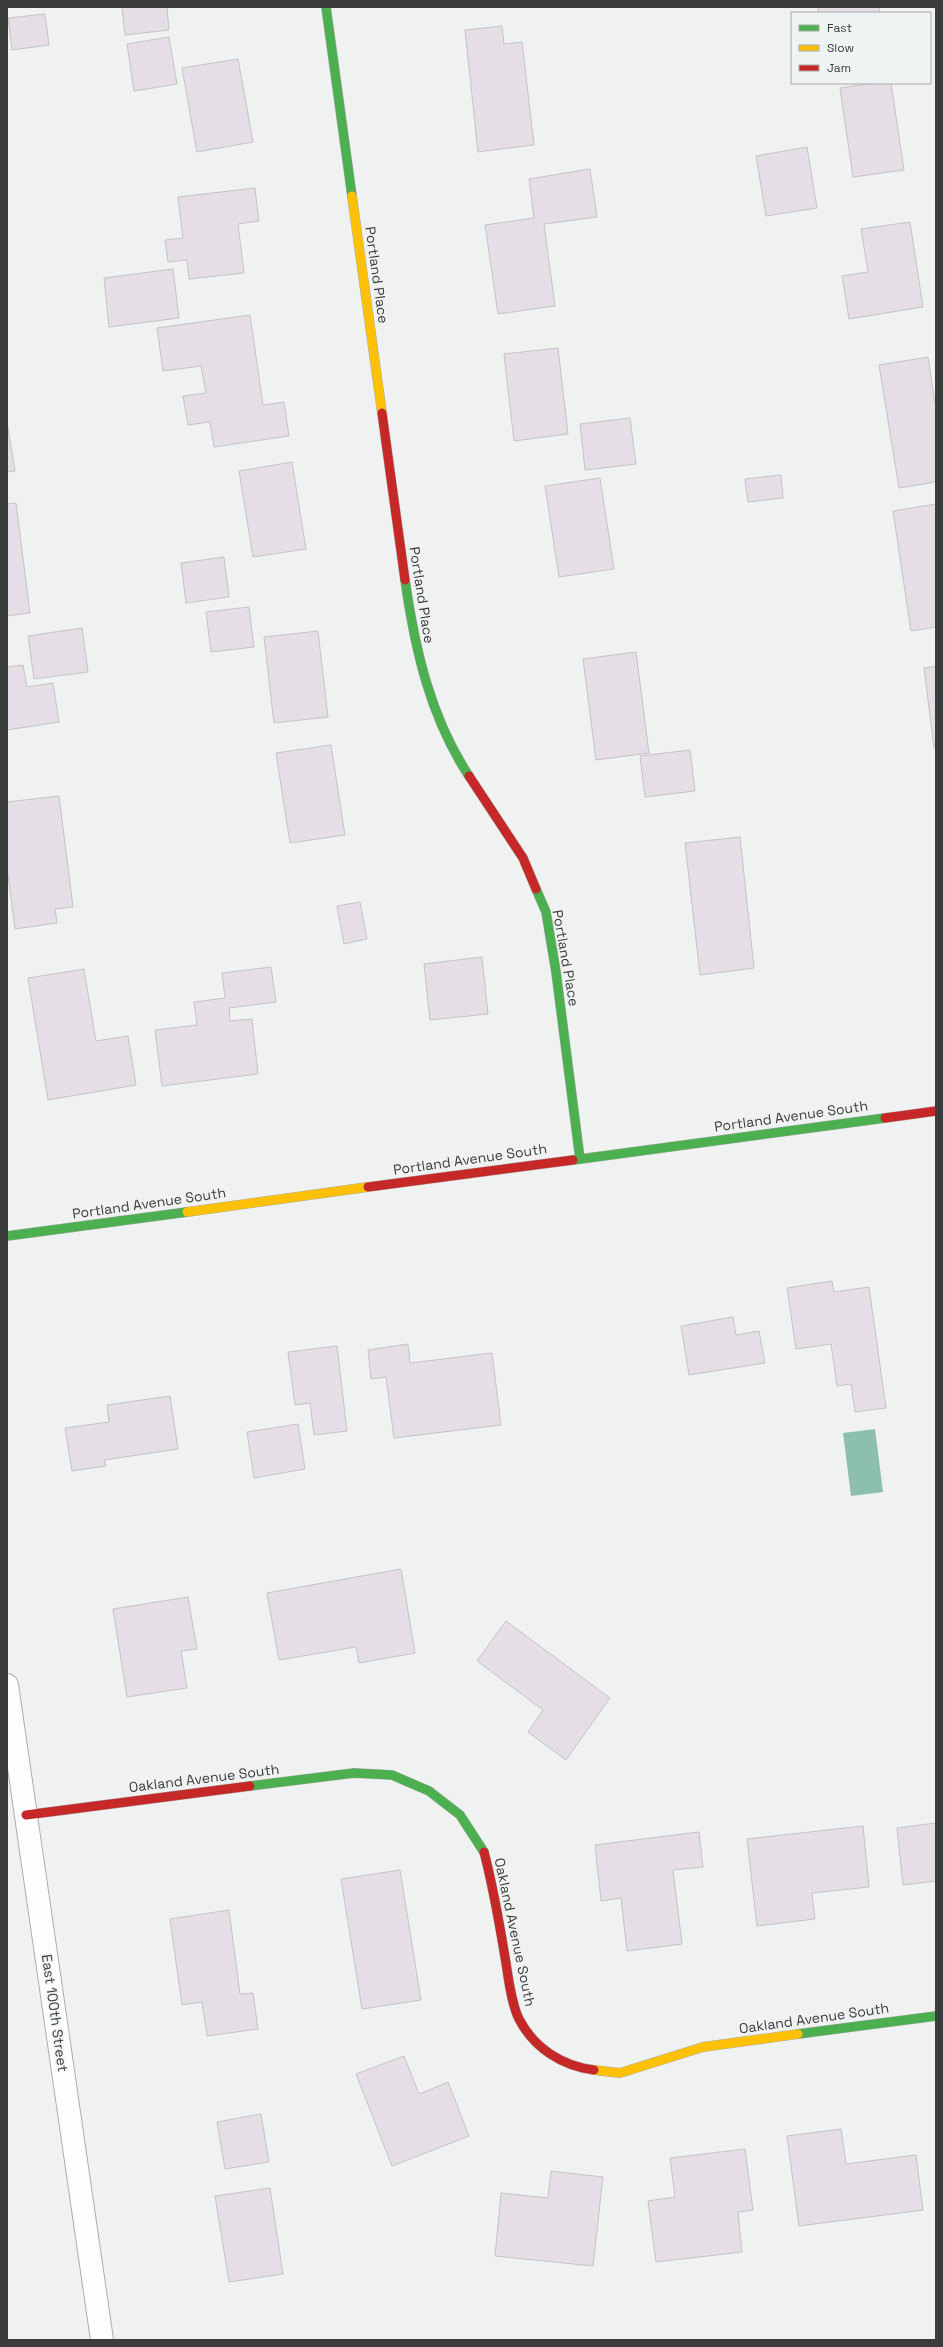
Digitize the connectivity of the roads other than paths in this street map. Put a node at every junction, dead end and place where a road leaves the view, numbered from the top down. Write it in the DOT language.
graph roads {
  1 [pos="326,7"];
  2 [pos="936,1111"];
  3 [pos="580,1158"];
  4 [pos="7,1236"];
  5 [pos="7,1685"];
  6 [pos="26,1815"];
  7 [pos="936,2016"];
  8 [pos="102,2340"];
  1 -- 3 [label="street, Portland Place"];
  2 -- 3 [label="street, Portland Avenue South"];
  3 -- 4 [label="street, Portland Avenue South"];
  5 -- 6 [label="street, East 100th Street"];
  6 -- 7 [label="street, Oakland Avenue South"];
  6 -- 8 [label="street, East 100th Street"];
}
